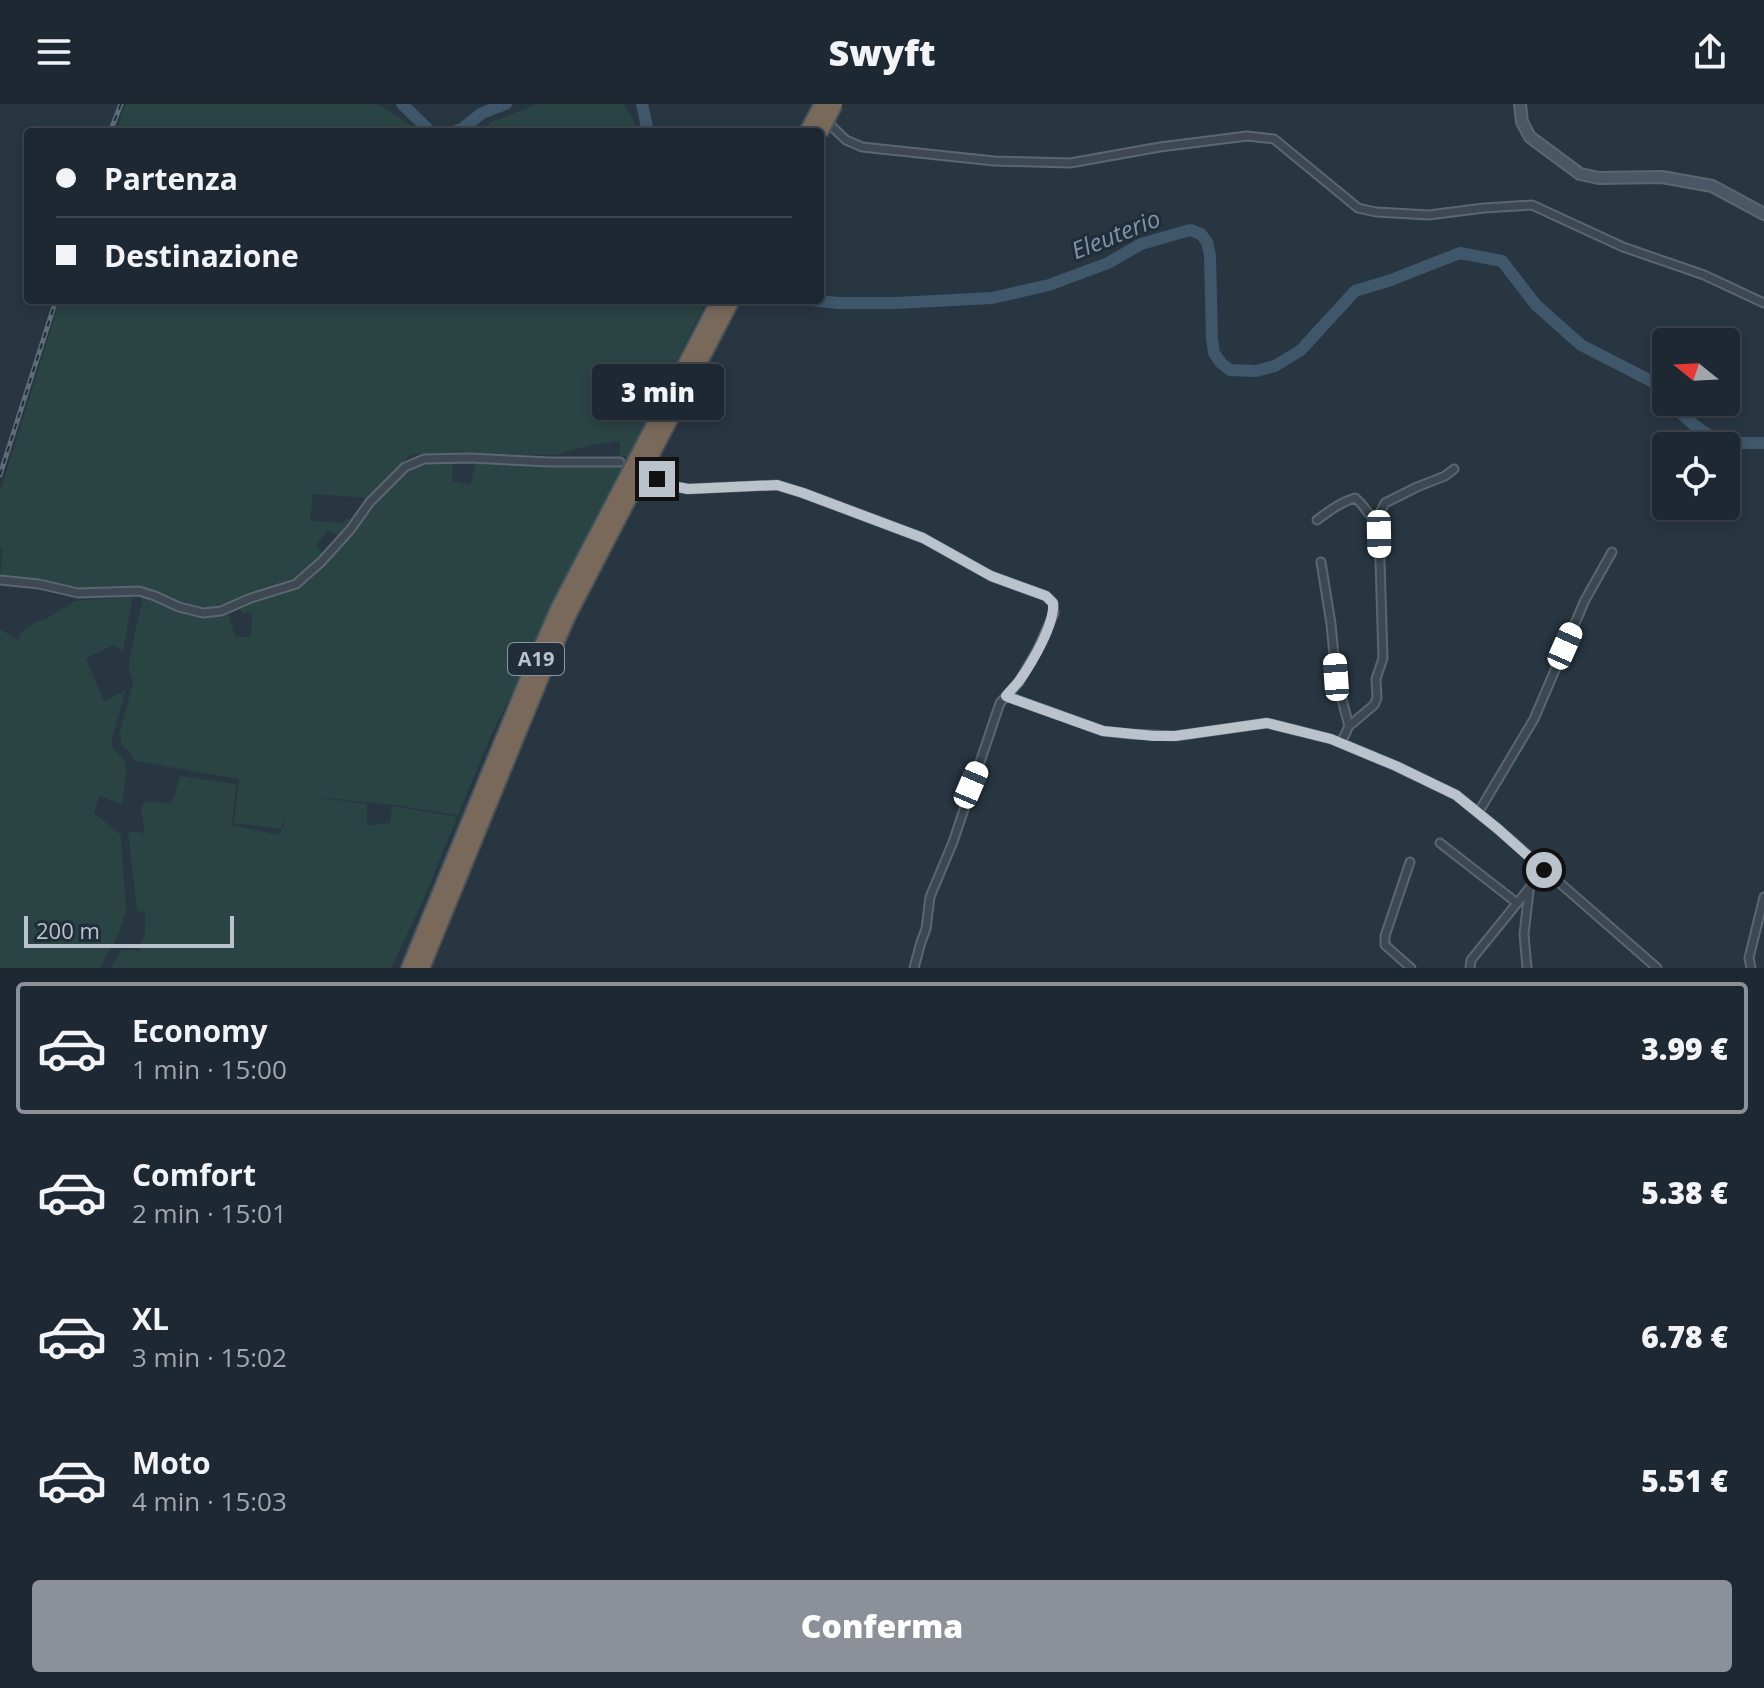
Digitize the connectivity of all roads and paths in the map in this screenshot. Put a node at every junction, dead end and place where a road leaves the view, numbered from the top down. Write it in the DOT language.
graph roads {
  1 [pos="811,104"];
  2 [pos="822,104"];
  3 [pos="835,104"];
  4 [pos="1520,104"];
  5 [pos="809,128"];
  6 [pos="823,128"];
  7 [pos="1764,214"];
  8 [pos="1764,303"];
  9 [pos="717,304"];
  10 [pos="730,304"];
  11 [pos="692,364"];
  12 [pos="620,462"];
  13 [pos="1454,469"];
  14 [pos="657,479"];
  15 [pos="1317,520"];
  16 [pos="1379,523"];
  17 [pos="1612,552"];
  18 [pos="1321,562"];
  19 [pos="0,580"];
  20 [pos="1006,696"];
  21 [pos="1349,726"];
  22 [pos="1341,743"];
  23 [pos="1478,813"];
  24 [pos="1440,843"];
  25 [pos="1410,862"];
  26 [pos="1544,870"];
  27 [pos="1529,888"];
  28 [pos="1764,897"];
  29 [pos="1517,903"];
  30 [pos="409,968"];
  31 [pos="422,968"];
  32 [pos="914,968"];
  33 [pos="1411,968"];
  34 [pos="1470,968"];
  35 [pos="1527,968"];
  36 [pos="1657,968"];
  37 [pos="1751,968"];
  1 -- 8 [label="street"];
  2 -- 5 [label="highway, bridge"];
  3 -- 6 [label="highway, bridge"];
  4 -- 7 [label="street"];
  9 -- 11 [label="highway, A19"];
  10 -- 11 [label="highway, A19"];
  11 -- 30 [label="highway, A19"];
  11 -- 31 [label="highway, A19"];
  12 -- 19 [label="street"];
  13 -- 16 [label="street"];
  14 -- 20 [label="street"];
  15 -- 16 [label="street"];
  16 -- 21 [label="street"];
  17 -- 23 [label="street"];
  18 -- 21 [label="street"];
  20 -- 22 [label="street"];
  20 -- 32 [label="street"];
  21 -- 22 [label="street"];
  22 -- 23 [label="street"];
  23 -- 26 [label="street"];
  24 -- 29 [label="street"];
  25 -- 33 [label="street"];
  26 -- 27 [label="street"];
  26 -- 36 [label="street"];
  27 -- 29 [label="street"];
  27 -- 35 [label="street"];
  28 -- 37 [label="street"];
  29 -- 34 [label="street"];
}
